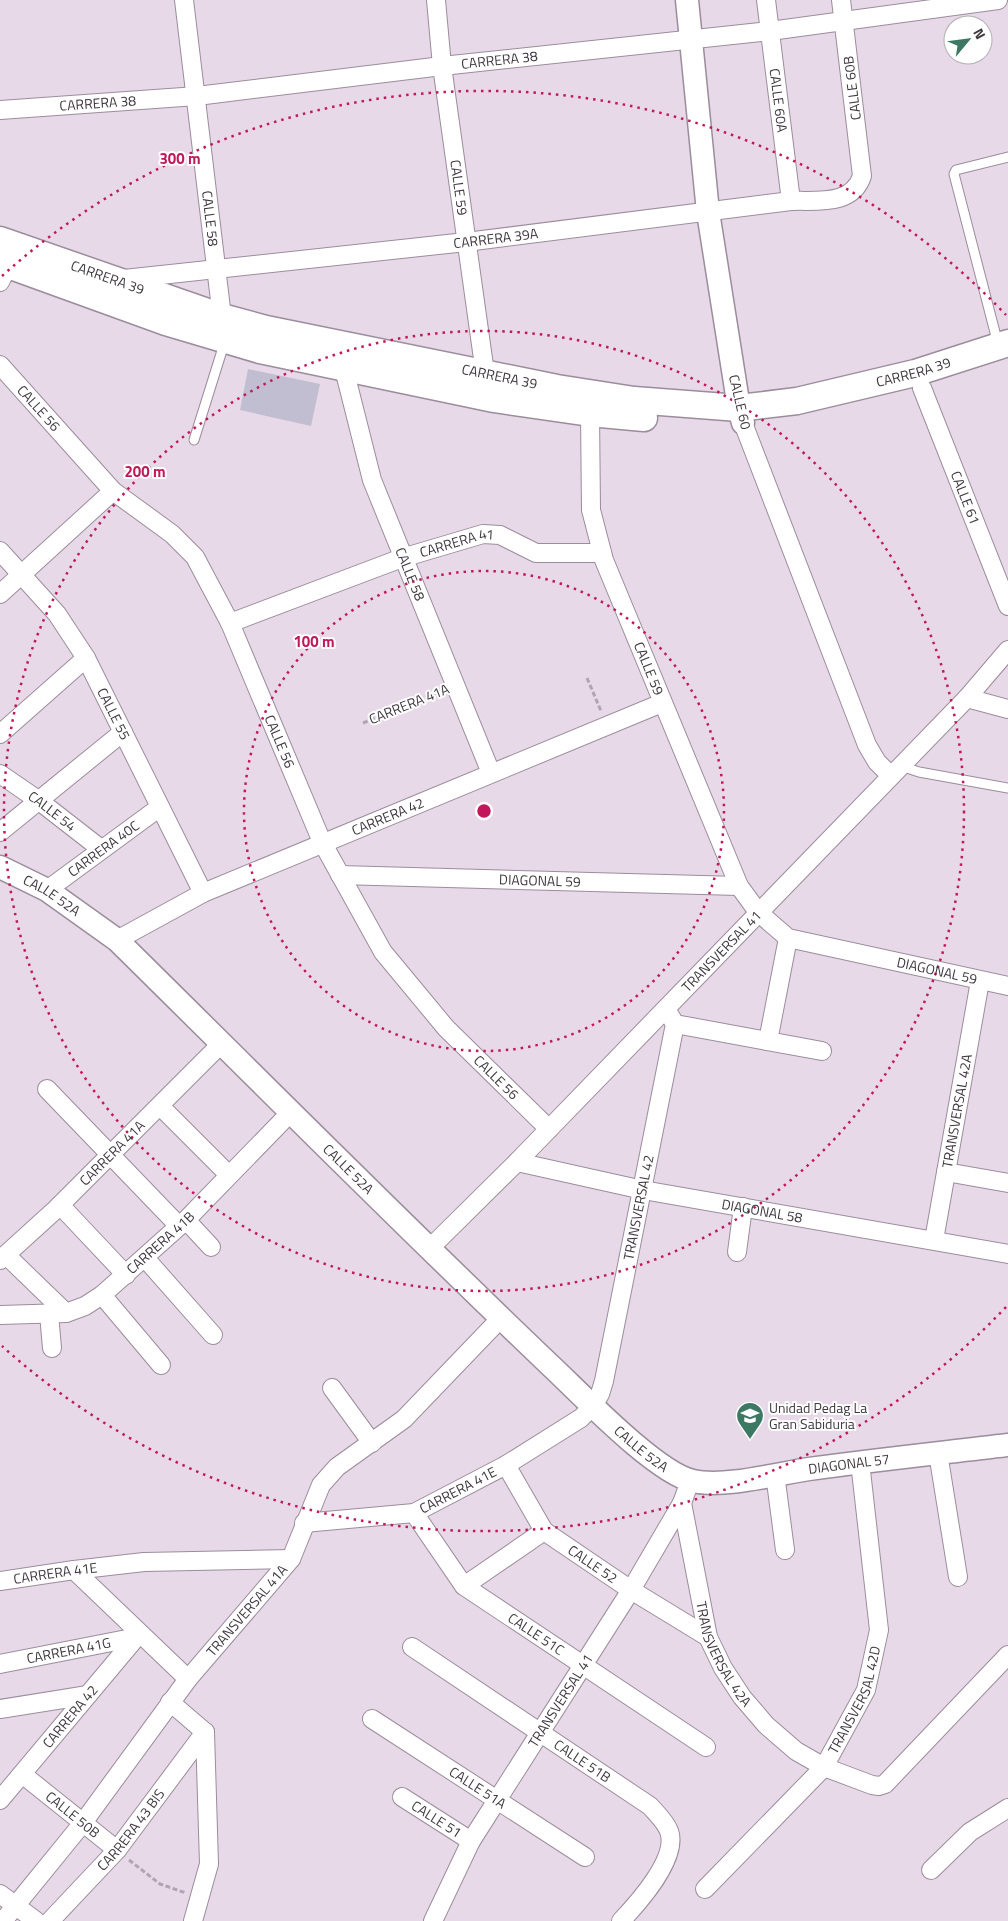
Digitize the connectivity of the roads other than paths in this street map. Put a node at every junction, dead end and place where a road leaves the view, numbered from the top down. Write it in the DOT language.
graph roads {
  1 [pos="184,0"];
  2 [pos="436,0"];
  3 [pos="687,0"];
  4 [pos="766,0"];
  5 [pos="841,0"];
  6 [pos="998,0"];
  7 [pos="929,5"];
  8 [pos="844,22"];
  9 [pos="770,31"];
  10 [pos="691,39"];
  11 [pos="442,66"];
  12 [pos="196,96"];
  13 [pos="0,110"];
  14 [pos="1008,157"];
  15 [pos="862,176"];
  16 [pos="791,201"];
  17 [pos="708,212"];
  18 [pos="466,242"];
  19 [pos="5,259"];
  20 [pos="216,269"];
  21 [pos="118,280"];
  22 [pos="223,329"];
  23 [pos="1005,349"];
  24 [pos="0,365"];
  25 [pos="344,369"];
  26 [pos="485,373"];
  27 [pos="922,388"];
  28 [pos="590,413"];
  29 [pos="741,416"];
  30 [pos="194,440"];
  31 [pos="113,491"];
  32 [pos="0,551"];
  33 [pos="602,553"];
  34 [pos="402,558"];
  35 [pos="22,576"];
  36 [pos="0,594"];
  37 [pos="1008,606"];
  38 [pos="230,622"];
  39 [pos="1008,650"];
  40 [pos="86,658"];
  41 [pos="966,698"];
  42 [pos="662,702"];
  43 [pos="1008,709"];
  44 [pos="123,732"];
  45 [pos="0,734"];
  46 [pos="895,771"];
  47 [pos="0,774"];
  48 [pos="491,774"];
  49 [pos="1008,788"];
  50 [pos="38,800"];
  51 [pos="160,807"];
  52 [pos="0,832"];
  53 [pos="322,842"];
  54 [pos="101,849"];
  55 [pos="0,867"];
  56 [pos="340,876"];
  57 [pos="739,886"];
  58 [pos="47,890"];
  59 [pos="203,894"];
  60 [pos="758,912"];
  61 [pos="788,938"];
  62 [pos="117,940"];
  63 [pos="980,981"];
  64 [pos="1008,986"];
  65 [pos="666,1009"];
  66 [pos="675,1024"];
  67 [pos="768,1041"];
  68 [pos="222,1043"];
  69 [pos="822,1051"];
  70 [pos="47,1089"];
  71 [pos="160,1106"];
  72 [pos="291,1112"];
  73 [pos="549,1129"];
  74 [pos="110,1155"];
  75 [pos="517,1162"];
  76 [pos="946,1172"];
  77 [pos="229,1175"];
  78 [pos="1008,1183"];
  79 [pos="643,1190"];
  80 [pos="60,1206"];
  81 [pos="743,1207"];
  82 [pos="182,1223"];
  83 [pos="934,1240"];
  84 [pos="211,1247"];
  85 [pos="430,1248"];
  86 [pos="737,1252"];
  87 [pos="1008,1254"];
  88 [pos="3,1257"];
  89 [pos="145,1258"];
  90 [pos="126,1274"];
  91 [pos="102,1296"];
  92 [pos="58,1313"];
  93 [pos="0,1315"];
  94 [pos="501,1318"];
  95 [pos="213,1335"];
  96 [pos="52,1348"];
  97 [pos="161,1365"];
  98 [pos="332,1388"];
  99 [pos="593,1406"];
  100 [pos="372,1442"];
  101 [pos="1008,1445"];
  102 [pos="938,1453"];
  103 [pos="860,1462"];
  104 [pos="506,1465"];
  105 [pos="775,1474"];
  106 [pos="690,1480"];
  107 [pos="682,1503"];
  108 [pos="414,1513"];
  109 [pos="304,1523"];
  110 [pos="544,1531"];
  111 [pos="785,1550"];
  112 [pos="291,1559"];
  113 [pos="74,1570"];
  114 [pos="958,1577"];
  115 [pos="0,1581"];
  116 [pos="464,1586"];
  117 [pos="631,1590"];
  118 [pos="138,1636"];
  119 [pos="708,1637"];
  120 [pos="412,1647"];
  121 [pos="1008,1655"];
  122 [pos="0,1664"];
  123 [pos="583,1667"];
  124 [pos="188,1679"];
  125 [pos="88,1695"];
  126 [pos="170,1702"];
  127 [pos="0,1709"];
  128 [pos="372,1719"];
  129 [pos="206,1732"];
  130 [pos="540,1732"];
  131 [pos="706,1747"];
  132 [pos="824,1767"];
  133 [pos="22,1774"];
  134 [pos="402,1797"];
  135 [pos="0,1800"];
  136 [pos="497,1801"];
  137 [pos="1008,1808"];
  138 [pos="82,1824"];
  139 [pos="471,1841"];
  140 [pos="117,1850"];
  141 [pos="585,1857"];
  142 [pos="931,1870"];
  143 [pos="706,1889"];
  144 [pos="0,1894"];
  145 [pos="16,1905"];
  146 [pos="4,1921"];
  147 [pos="36,1921"];
  148 [pos="50,1921"];
  149 [pos="193,1921"];
  150 [pos="433,1921"];
  151 [pos="621,1921"];
  1 -- 12 [label="street, CALLE 58"];
  2 -- 11 [label="street, CALLE 59"];
  3 -- 10 [label="street, CALLE 60"];
  4 -- 9 [label="street, CALLE 60A"];
  5 -- 8 [label="street, CALLE 60B"];
  6 -- 7 [label="street, CARRERA 38"];
  7 -- 8 [label="street, CARRERA 38"];
  8 -- 9 [label="street, CARRERA 38"];
  8 -- 15 [label="street, CALLE 60B"];
  9 -- 10 [label="street, CARRERA 38"];
  9 -- 16 [label="street, CALLE 60A"];
  10 -- 11 [label="street, CARRERA 38"];
  10 -- 17 [label="street, CALLE 60"];
  11 -- 12 [label="street, CARRERA 38"];
  11 -- 18 [label="street, CALLE 59"];
  12 -- 13 [label="street, CARRERA 38"];
  12 -- 20 [label="street, CALLE 58"];
  14 -- 23 [label="lane"];
  15 -- 16 [label="street, CARRERA 39A"];
  16 -- 17 [label="street, CARRERA 39A"];
  17 -- 18 [label="street, CARRERA 39A"];
  17 -- 29 [label="street, CALLE 60"];
  18 -- 20 [label="street, CARRERA 39A"];
  18 -- 26 [label="street, CALLE 59"];
  19 -- 21 [label="main road, CARRERA 39"];
  19 -- 22 [label="main road, CARRERA 39"];
  20 -- 21 [label="street, CARRERA 39A"];
  20 -- 22 [label="street, CALLE 58"];
  21 -- 22 [label="main road, CARRERA 39"];
  22 -- 25 [label="main road, CARRERA 39"];
  22 -- 26 [label="main road, CARRERA 39"];
  22 -- 30 [label="lane"];
  23 -- 27 [label="main road, CARRERA 39"];
  23 -- 29 [label="main road, CARRERA 39"];
  24 -- 31 [label="street, CALLE 56"];
  25 -- 28 [label="main road, CARRERA 39"];
  25 -- 34 [label="street, CALLE 58"];
  26 -- 29 [label="main road, CARRERA 39"];
  27 -- 29 [label="main road, CARRERA 39"];
  27 -- 37 [label="street, CALLE 61"];
  28 -- 29 [label="main road, CARRERA 39"];
  28 -- 33 [label="street, CALLE 59"];
  29 -- 46 [label="street, CALLE 60"];
  31 -- 35 [label="street"];
  31 -- 38 [label="street, CALLE 56"];
  32 -- 35 [label="street, CALLE 55"];
  33 -- 34 [label="street, CARRERA 41"];
  33 -- 42 [label="street, CALLE 59"];
  34 -- 38 [label="street, CARRERA 41"];
  34 -- 48 [label="street, CALLE 58"];
  35 -- 36 [label="street"];
  35 -- 40 [label="street, CALLE 55"];
  38 -- 53 [label="street, CALLE 56"];
  39 -- 41 [label="street, TRANSVERSAL 41"];
  40 -- 44 [label="street, CALLE 55"];
  40 -- 45 [label="street"];
  41 -- 43 [label="street"];
  41 -- 46 [label="street, TRANSVERSAL 41"];
  42 -- 48 [label="street, CARRERA 42"];
  42 -- 57 [label="street, CALLE 59"];
  44 -- 50 [label="street"];
  44 -- 51 [label="street, CALLE 55"];
  46 -- 49 [label="lane"];
  46 -- 60 [label="street, TRANSVERSAL 41"];
  47 -- 50 [label="street, CALLE 54"];
  48 -- 53 [label="street, CARRERA 42"];
  50 -- 52 [label="street"];
  50 -- 54 [label="street, CALLE 54"];
  51 -- 54 [label="street, CARRERA 40C"];
  51 -- 59 [label="street, CALLE 55"];
  53 -- 56 [label="street, CALLE 56"];
  53 -- 59 [label="street, CARRERA 42"];
  54 -- 58 [label="street, CARRERA 40C"];
  55 -- 58 [label="street, CALLE 52A"];
  56 -- 57 [label="street, DIAGONAL 59"];
  56 -- 73 [label="street, CALLE 56"];
  57 -- 60 [label="street, CALLE 59"];
  58 -- 62 [label="street, CALLE 52A"];
  59 -- 62 [label="street, CARRERA 42"];
  60 -- 61 [label="street, DIAGONAL 59"];
  60 -- 65 [label="street, TRANSVERSAL 41"];
  61 -- 63 [label="street, DIAGONAL 59"];
  61 -- 67 [label="street"];
  62 -- 68 [label="street, CALLE 52A"];
  63 -- 64 [label="street, DIAGONAL 59"];
  63 -- 76 [label="street, TRANSVERSAL 42A"];
  65 -- 66 [label="street"];
  65 -- 73 [label="street, TRANSVERSAL 41"];
  66 -- 67 [label="street"];
  66 -- 79 [label="street, TRANSVERSAL 42"];
  67 -- 69 [label="street"];
  68 -- 71 [label="street, CARRERA 41A"];
  68 -- 72 [label="street, CALLE 52A"];
  70 -- 74 [label="street"];
  71 -- 74 [label="street, CARRERA 41A"];
  71 -- 77 [label="street"];
  72 -- 77 [label="street, CARRERA 41B"];
  72 -- 85 [label="street, CALLE 52A"];
  73 -- 75 [label="street, TRANSVERSAL 41"];
  74 -- 80 [label="street, CARRERA 41A"];
  74 -- 82 [label="street"];
  75 -- 79 [label="street, DIAGONAL 58"];
  75 -- 85 [label="street, TRANSVERSAL 41"];
  76 -- 78 [label="street"];
  76 -- 83 [label="street, TRANSVERSAL 42A"];
  77 -- 82 [label="street, CARRERA 41B"];
  79 -- 81 [label="street, DIAGONAL 58"];
  79 -- 99 [label="street, TRANSVERSAL 42"];
  80 -- 88 [label="street, CARRERA 41A"];
  80 -- 90 [label="street"];
  81 -- 83 [label="street, DIAGONAL 58"];
  81 -- 86 [label="street"];
  82 -- 84 [label="street"];
  82 -- 89 [label="street, CARRERA 41B"];
  83 -- 87 [label="street, DIAGONAL 58"];
  85 -- 94 [label="street, CALLE 52A"];
  88 -- 92 [label="street"];
  89 -- 90 [label="street, CARRERA 41B"];
  89 -- 95 [label="street"];
  90 -- 91 [label="street, CARRERA 41B"];
  91 -- 92 [label="street, CARRERA 41B"];
  91 -- 97 [label="street"];
  92 -- 93 [label="street, CARRERA 41B"];
  92 -- 96 [label="street"];
  94 -- 99 [label="street, CALLE 52A"];
  94 -- 100 [label="street, TRANSVERSAL 41A"];
  98 -- 100 [label="street"];
  99 -- 104 [label="street, CARRERA 41E"];
  99 -- 106 [label="street, CALLE 52A"];
  100 -- 109 [label="street, TRANSVERSAL 41A"];
  101 -- 102 [label="street, DIAGONAL 57"];
  102 -- 103 [label="street, DIAGONAL 57"];
  102 -- 114 [label="street"];
  103 -- 105 [label="street, DIAGONAL 57"];
  103 -- 132 [label="street, TRANSVERSAL 42D"];
  104 -- 108 [label="street, CARRERA 41E"];
  104 -- 110 [label="street, CALLE 52"];
  105 -- 106 [label="street, DIAGONAL 57"];
  105 -- 111 [label="street"];
  106 -- 107 [label="street, TRANSVERSAL 41"];
  107 -- 117 [label="street, TRANSVERSAL 41"];
  107 -- 119 [label="street, TRANSVERSAL 42A"];
  108 -- 109 [label="street, CARRERA 41E"];
  108 -- 116 [label="street, CALLE 51C"];
  109 -- 112 [label="street, TRANSVERSAL 41A"];
  110 -- 116 [label="street"];
  110 -- 117 [label="street, CALLE 52"];
  112 -- 113 [label="street, CARRERA 41E"];
  112 -- 124 [label="street, TRANSVERSAL 41A"];
  113 -- 115 [label="street, CARRERA 41E"];
  113 -- 118 [label="street"];
  116 -- 123 [label="street, CALLE 51C"];
  117 -- 119 [label="street, CALLE 52"];
  117 -- 123 [label="street, TRANSVERSAL 41"];
  118 -- 122 [label="street, CARRERA 41G"];
  118 -- 124 [label="street"];
  118 -- 125 [label="street, CARRERA 42"];
  119 -- 132 [label="street, TRANSVERSAL 42A"];
  120 -- 130 [label="street, CALLE 51B"];
  121 -- 132 [label="street, TRANSVERSAL 42A"];
  123 -- 130 [label="street, TRANSVERSAL 41"];
  123 -- 131 [label="street, CALLE 51C"];
  124 -- 126 [label="street, TRANSVERSAL 41A"];
  125 -- 127 [label="street"];
  125 -- 133 [label="street, CARRERA 42"];
  126 -- 129 [label="street"];
  126 -- 138 [label="street, TRANSVERSAL 41A"];
  128 -- 136 [label="street, CALLE 51A"];
  129 -- 140 [label="street, CARRERA 43 BIS"];
  129 -- 149 [label="street"];
  130 -- 136 [label="street, TRANSVERSAL 41"];
  130 -- 151 [label="street, CALLE 51B"];
  132 -- 143 [label="street, TRANSVERSAL 42D"];
  133 -- 135 [label="street, CARRERA 42"];
  133 -- 138 [label="street, CALLE 50B"];
  134 -- 139 [label="street, CALLE 51"];
  136 -- 139 [label="street, TRANSVERSAL 41"];
  136 -- 141 [label="street, CALLE 51A"];
  137 -- 142 [label="street"];
  138 -- 140 [label="street, CALLE 50B"];
  138 -- 145 [label="street, TRANSVERSAL 41A"];
  139 -- 150 [label="street, TRANSVERSAL 41"];
  140 -- 148 [label="street, CARRERA 43 BIS"];
  144 -- 145 [label="street"];
  145 -- 146 [label="street, TRANSVERSAL 41A"];
  145 -- 147 [label="street"];
}
